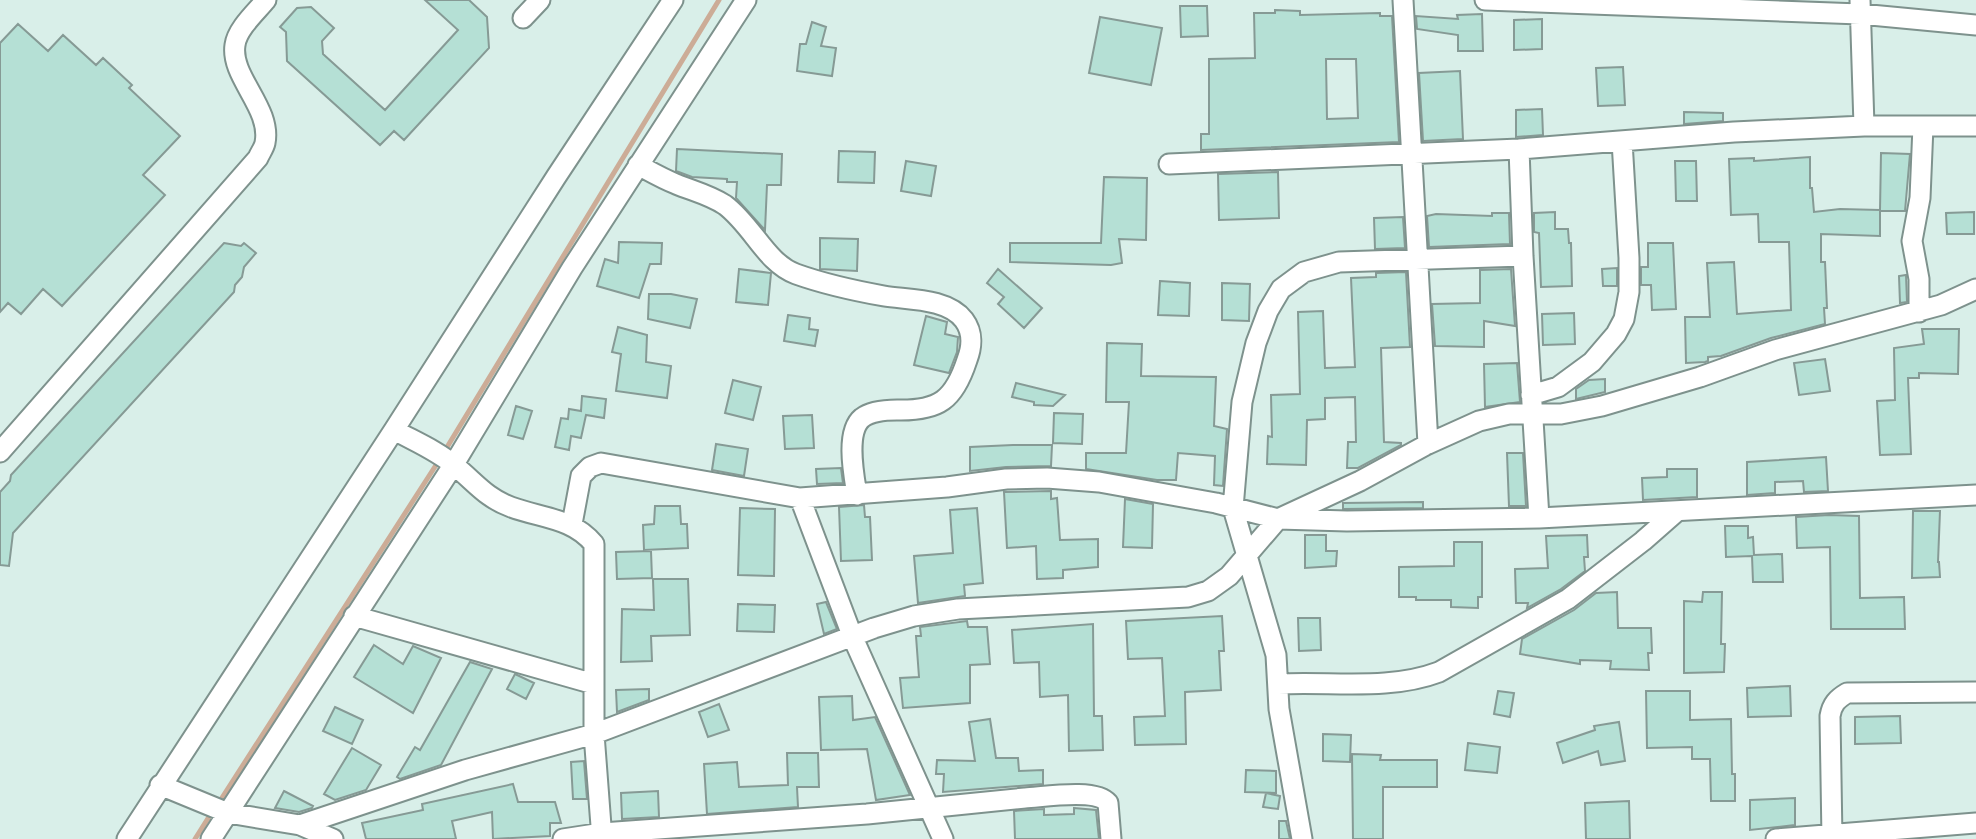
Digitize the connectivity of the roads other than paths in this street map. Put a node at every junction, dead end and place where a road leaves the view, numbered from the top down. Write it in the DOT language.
graph roads {
  1 [pos="266,0"];
  2 [pos="540,0"];
  3 [pos="673,0"];
  4 [pos="746,0"];
  5 [pos="1403,0"];
  6 [pos="1485,0"];
  7 [pos="1860,7"];
  8 [pos="523,18"];
  9 [pos="1976,25"];
  10 [pos="1864,126"];
  11 [pos="1923,126"];
  12 [pos="1976,126"];
  13 [pos="1622,141"];
  14 [pos="1519,149"];
  15 [pos="1413,154"];
  16 [pos="1169,164"];
  17 [pos="638,165"];
  18 [pos="1523,256"];
  19 [pos="1419,260"];
  20 [pos="1976,289"];
  21 [pos="1919,312"];
  22 [pos="1532,405"];
  23 [pos="394,430"];
  24 [pos="1428,444"];
  25 [pos="0,452"];
  26 [pos="454,464"];
  27 [pos="857,495"];
  28 [pos="1976,495"];
  29 [pos="800,498"];
  30 [pos="1233,508"];
  31 [pos="1676,512"];
  32 [pos="1539,518"];
  33 [pos="1278,519"];
  34 [pos="572,524"];
  35 [pos="1247,558"];
  36 [pos="354,616"];
  37 [pos="853,638"];
  38 [pos="594,684"];
  39 [pos="1278,684"];
  40 [pos="1976,692"];
  41 [pos="594,734"];
  42 [pos="160,785"];
  43 [pos="927,806"];
  44 [pos="228,813"];
  45 [pos="1976,823"];
  46 [pos="300,825"];
  47 [pos="602,836"];
  48 [pos="1833,837"];
  49 [pos="127,839"];
  50 [pos="211,839"];
  51 [pos="333,839"];
  52 [pos="563,839"];
  53 [pos="943,839"];
  54 [pos="1111,839"];
  55 [pos="1302,839"];
  56 [pos="1776,839"];
  1 -- 25 [label="street"];
  2 -- 8 [label="street"];
  3 -- 23 [label="street"];
  4 -- 17 [label="street"];
  5 -- 15 [label="street"];
  6 -- 7 [label="street"];
  7 -- 9 [label="street"];
  7 -- 10 [label="street"];
  10 -- 11 [label="street"];
  10 -- 13 [label="street"];
  11 -- 12 [label="street"];
  11 -- 21 [label="street"];
  13 -- 14 [label="street"];
  13 -- 22 [label="street"];
  14 -- 15 [label="street"];
  14 -- 18 [label="street"];
  15 -- 16 [label="street"];
  15 -- 19 [label="street"];
  17 -- 26 [label="street"];
  17 -- 27 [label="street"];
  18 -- 19 [label="street"];
  18 -- 22 [label="street"];
  19 -- 24 [label="street"];
  19 -- 30 [label="street"];
  20 -- 21 [label="street"];
  21 -- 22 [label="street"];
  22 -- 24 [label="street"];
  22 -- 32 [label="street"];
  23 -- 26 [label="street"];
  23 -- 42 [label="street"];
  24 -- 33 [label="street"];
  26 -- 34 [label="street"];
  26 -- 36 [label="street"];
  27 -- 29 [label="street"];
  27 -- 30 [label="street"];
  28 -- 31 [label="street"];
  29 -- 34 [label="street"];
  29 -- 37 [label="street"];
  30 -- 33 [label="street"];
  30 -- 35 [label="street"];
  31 -- 32 [label="street"];
  31 -- 39 [label="street"];
  32 -- 33 [label="street"];
  33 -- 35 [label="street"];
  34 -- 38 [label="street"];
  35 -- 37 [label="street"];
  35 -- 39 [label="street"];
  36 -- 38 [label="street"];
  36 -- 44 [label="street"];
  37 -- 41 [label="street"];
  37 -- 43 [label="street"];
  38 -- 41 [label="street"];
  39 -- 55 [label="street"];
  40 -- 48 [label="street"];
  41 -- 46 [label="street"];
  41 -- 47 [label="street"];
  42 -- 44 [label="street"];
  42 -- 49 [label="street"];
  43 -- 47 [label="street"];
  43 -- 53 [label="street"];
  43 -- 54 [label="street"];
  44 -- 46 [label="street"];
  44 -- 50 [label="street"];
  45 -- 48 [label="street"];
  46 -- 51 [label="street"];
  47 -- 52 [label="street"];
  48 -- 56 [label="street"];
}
